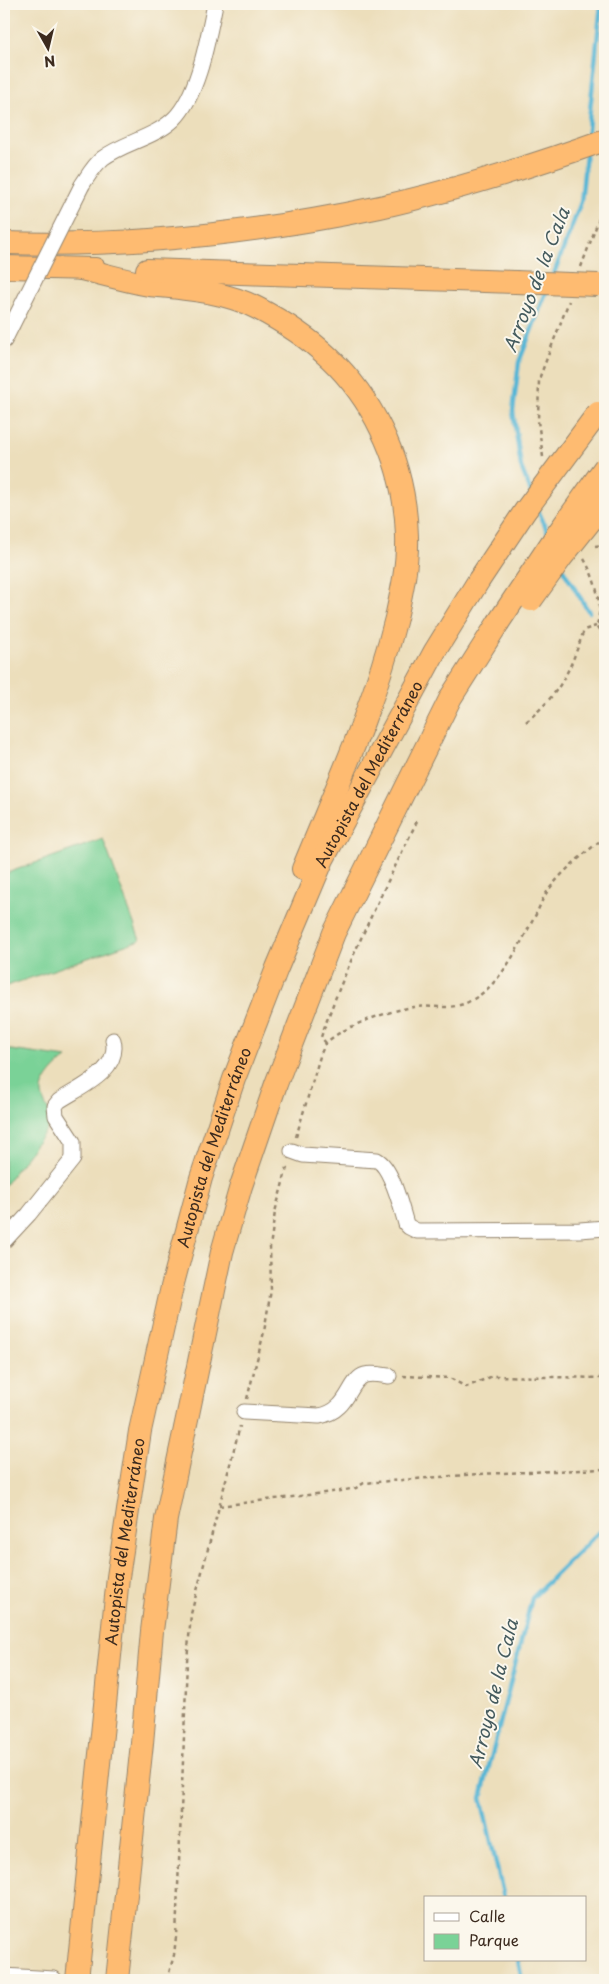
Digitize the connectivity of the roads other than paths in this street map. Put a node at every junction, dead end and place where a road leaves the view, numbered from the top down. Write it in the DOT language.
graph roads {
  1 [pos="215,4"];
  2 [pos="605,140"];
  3 [pos="4,243"];
  4 [pos="4,267"];
  5 [pos="81,269"];
  6 [pos="602,285"];
  7 [pos="4,341"];
  8 [pos="601,408"];
  9 [pos="605,467"];
  10 [pos="605,503"];
  11 [pos="502,630"];
  12 [pos="113,1040"];
  13 [pos="234,1078"];
  14 [pos="292,1151"];
  15 [pos="605,1228"];
  16 [pos="4,1240"];
  17 [pos="389,1376"];
  18 [pos="244,1412"];
  19 [pos="4,1976"];
  20 [pos="54,1979"];
  21 [pos="77,1980"];
  22 [pos="117,1980"];
  1 -- 7 [label="street, bridge"];
  2 -- 3 [label="highway"];
  4 -- 5 [label="highway"];
  5 -- 6 [label="highway, bridge"];
  5 -- 13 [label="highway"];
  8 -- 13 [label="highway, Autopista del Mediterráneo, bridge"];
  9 -- 11 [label="highway, bridge"];
  10 -- 11 [label="highway, bridge"];
  11 -- 22 [label="highway"];
  12 -- 16 [label="street"];
  13 -- 21 [label="highway, Autopista del Mediterráneo"];
  14 -- 15 [label="street"];
  17 -- 18 [label="street"];
  19 -- 20 [label="street"];
}
